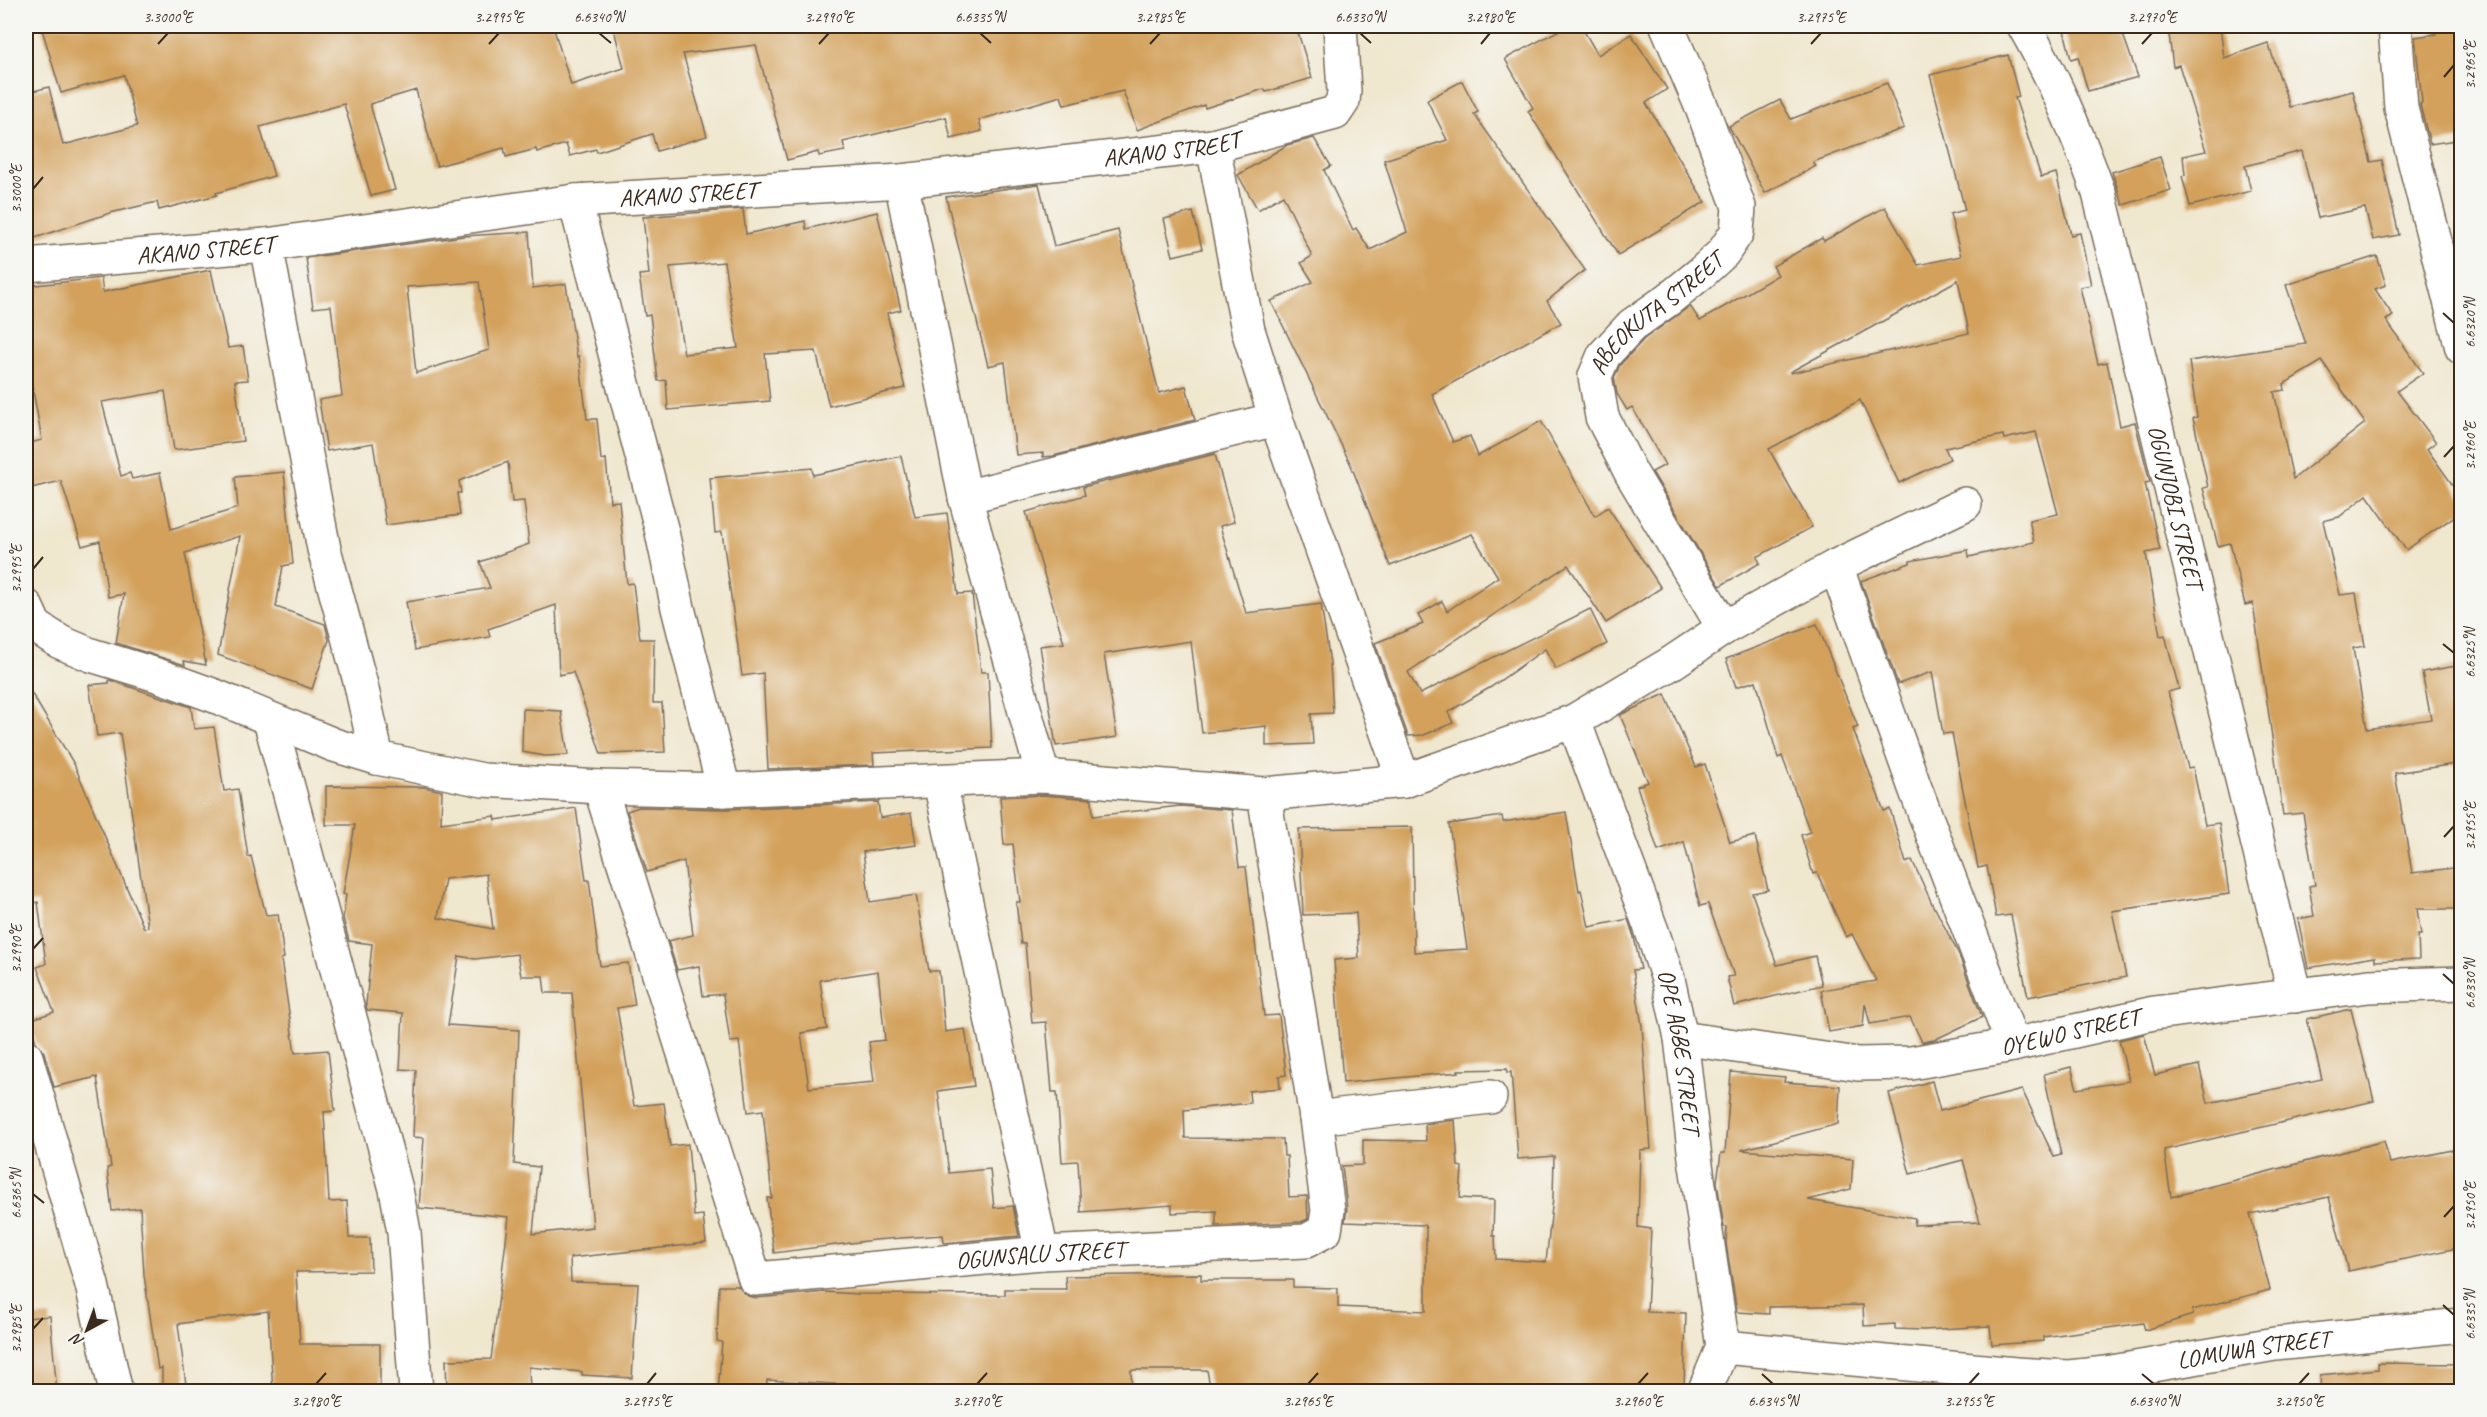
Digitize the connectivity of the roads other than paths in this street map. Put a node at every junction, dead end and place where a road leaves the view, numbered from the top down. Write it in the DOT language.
graph roads {
  1 [pos="1340,26"];
  2 [pos="1666,26"];
  3 [pos="2024,26"];
  4 [pos="2395,26"];
  5 [pos="1213,146"];
  6 [pos="901,181"];
  7 [pos="575,201"];
  8 [pos="266,246"];
  9 [pos="26,265"];
  10 [pos="2462,348"];
  11 [pos="1276,418"];
  12 [pos="965,497"];
  13 [pos="1965,504"];
  14 [pos="1836,566"];
  15 [pos="29,624"];
  16 [pos="1724,628"];
  17 [pos="270,720"];
  18 [pos="1574,721"];
  19 [pos="377,758"];
  20 [pos="1043,776"];
  21 [pos="1404,781"];
  22 [pos="940,782"];
  23 [pos="600,787"];
  24 [pos="724,790"];
  25 [pos="1264,794"];
  26 [pos="2462,983"];
  27 [pos="2295,996"];
  28 [pos="1681,1038"];
  29 [pos="2013,1045"];
  30 [pos="26,1057"];
  31 [pos="1490,1097"];
  32 [pos="1316,1118"];
  33 [pos="1042,1253"];
  34 [pos="2462,1325"];
  35 [pos="1723,1347"];
  36 [pos="116,1392"];
  37 [pos="416,1392"];
  38 [pos="1704,1392"];
  1 -- 5 [label="street, AKANO STREET"];
  2 -- 16 [label="street, ABEOKUTA STREET"];
  3 -- 27 [label="street, OGUNJOBI STREET"];
  4 -- 10 [label="street"];
  5 -- 6 [label="street, AKANO STREET"];
  5 -- 11 [label="street"];
  6 -- 7 [label="street, AKANO STREET"];
  6 -- 12 [label="street"];
  7 -- 8 [label="street, AKANO STREET"];
  7 -- 24 [label="street"];
  8 -- 9 [label="street, AKANO STREET"];
  8 -- 19 [label="street"];
  11 -- 12 [label="street"];
  11 -- 21 [label="street"];
  12 -- 20 [label="street"];
  13 -- 14 [label="street"];
  14 -- 16 [label="street"];
  14 -- 29 [label="street"];
  15 -- 17 [label="street"];
  16 -- 18 [label="street"];
  17 -- 19 [label="street"];
  17 -- 37 [label="street"];
  18 -- 21 [label="street"];
  18 -- 28 [label="street, OPE AGBE STREET"];
  19 -- 23 [label="street"];
  20 -- 22 [label="street"];
  20 -- 25 [label="street"];
  21 -- 25 [label="street"];
  22 -- 24 [label="street"];
  22 -- 33 [label="street"];
  23 -- 24 [label="street"];
  23 -- 33 [label="street, OGUNSALU STREET"];
  25 -- 32 [label="street"];
  26 -- 27 [label="street, OYEWO STREET"];
  27 -- 29 [label="street, OYEWO STREET"];
  28 -- 29 [label="street, OYEWO STREET"];
  28 -- 35 [label="street, OPE AGBE STREET"];
  30 -- 36 [label="street"];
  31 -- 32 [label="street"];
  32 -- 33 [label="street, OGUNSALU STREET"];
  34 -- 35 [label="street, LOMUWA STREET"];
  35 -- 38 [label="street"];
}
